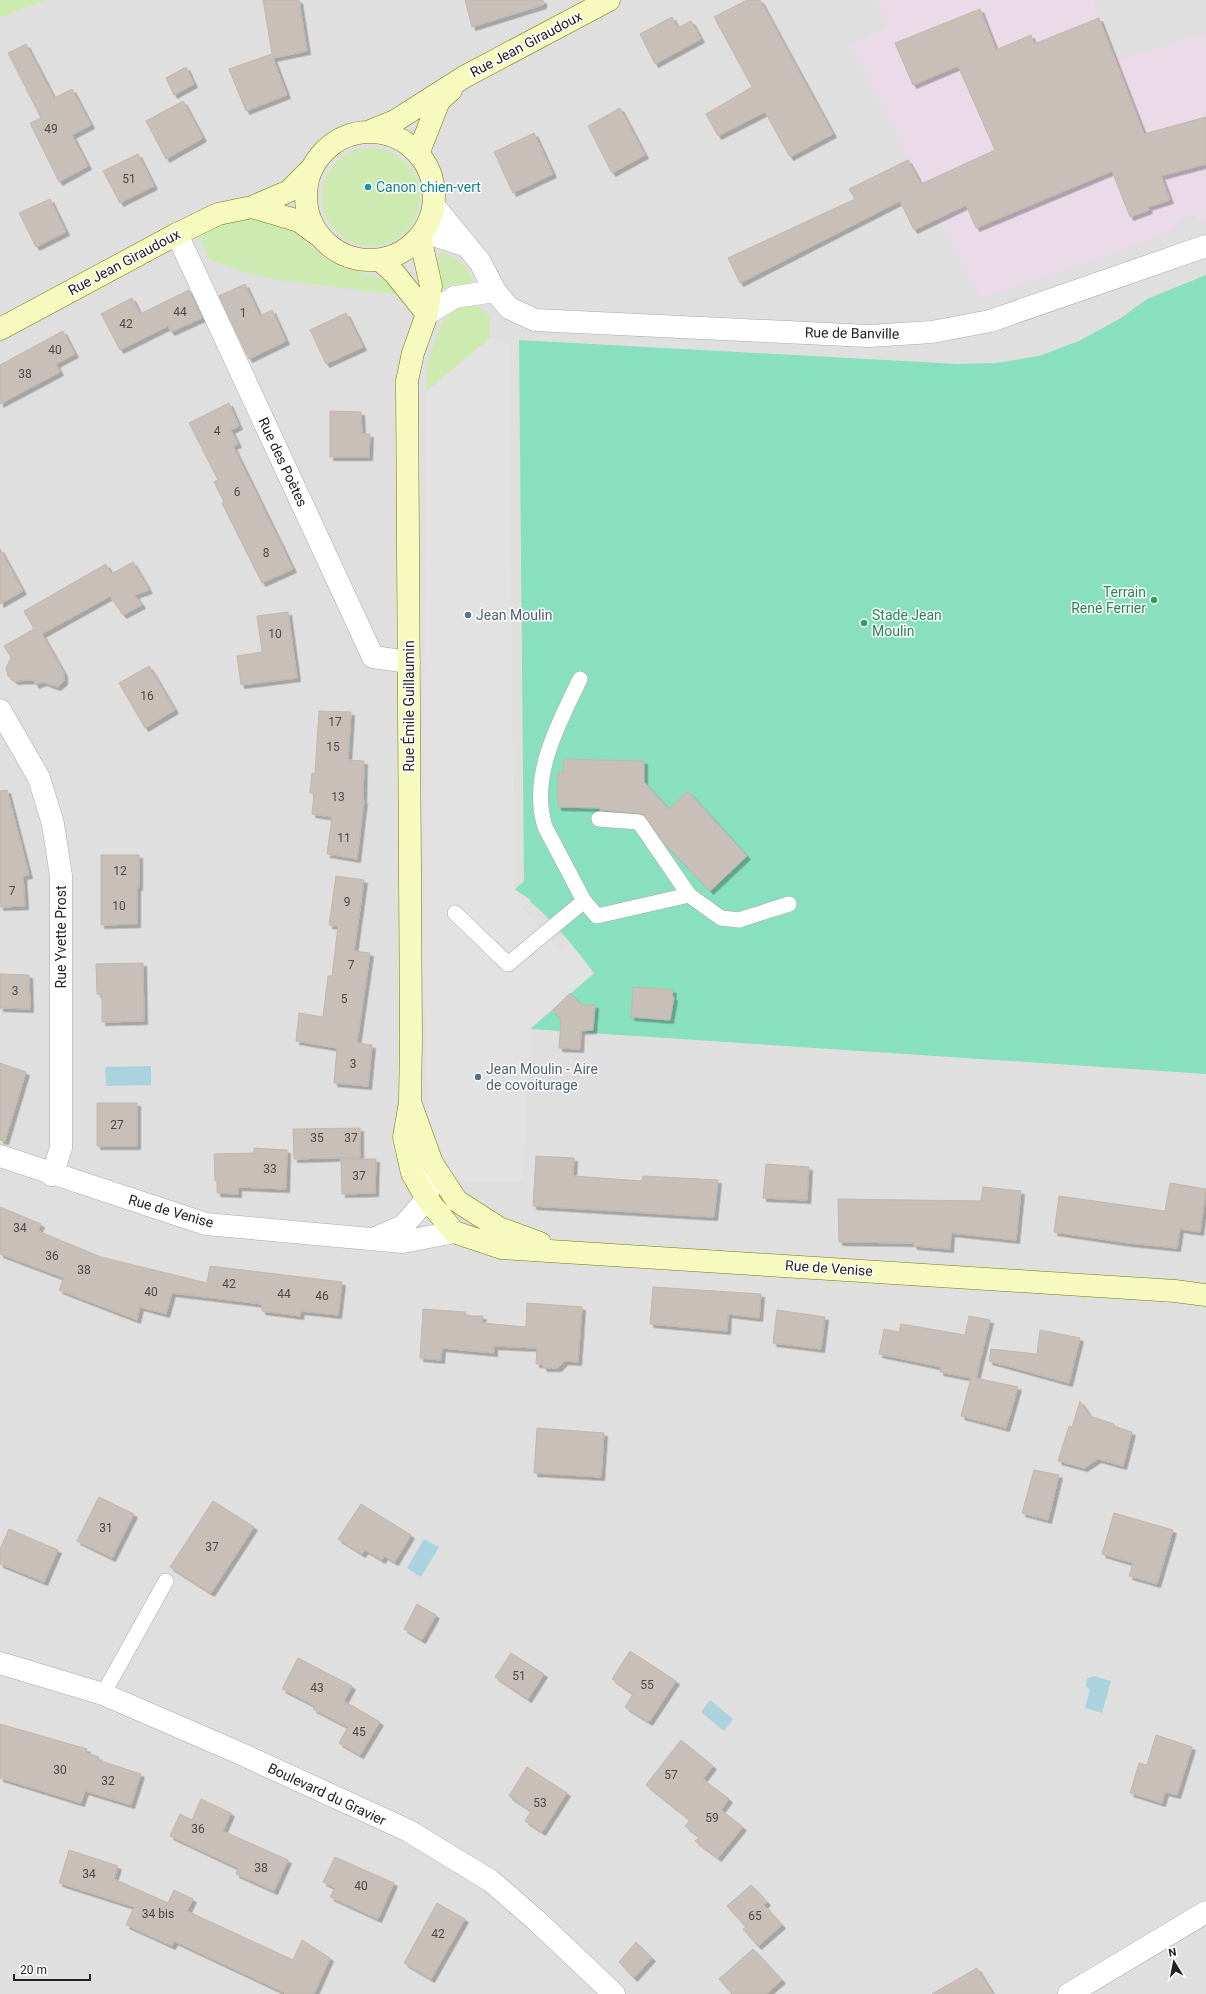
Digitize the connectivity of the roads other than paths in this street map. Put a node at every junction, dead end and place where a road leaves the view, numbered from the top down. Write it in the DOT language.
graph roads {
  1 [pos="609,0"];
  2 [pos="464,77"];
  3 [pos="368,132"];
  4 [pos="418,154"];
  5 [pos="312,168"];
  6 [pos="434,206"];
  7 [pos="252,207"];
  8 [pos="176,234"];
  9 [pos="318,235"];
  10 [pos="422,235"];
  11 [pos="467,246"];
  12 [pos="1206,246"];
  13 [pos="380,260"];
  14 [pos="495,291"];
  15 [pos="427,314"];
  16 [pos="0,328"];
  17 [pos="409,662"];
  18 [pos="580,679"];
  19 [pos="0,710"];
  20 [pos="599,820"];
  21 [pos="689,895"];
  22 [pos="584,901"];
  23 [pos="788,904"];
  24 [pos="455,913"];
  25 [pos="410,1102"];
  26 [pos="0,1156"];
  27 [pos="432,1163"];
  28 [pos="52,1175"];
  29 [pos="427,1199"];
  30 [pos="454,1232"];
  31 [pos="372,1240"];
  32 [pos="562,1252"];
  33 [pos="1206,1295"];
  34 [pos="166,1581"];
  35 [pos="0,1663"];
  36 [pos="103,1694"];
  37 [pos="1206,1912"];
  38 [pos="614,1994"];
  39 [pos="1070,1994"];
  1 -- 2 [label="main road, Rue Jean Giraudoux"];
  2 -- 3 [label="main road, Rue Jean Giraudoux"];
  2 -- 4 [label="main road, Rue Jean Giraudoux"];
  3 -- 4 [label="main road"];
  3 -- 5 [label="main road"];
  4 -- 6 [label="main road"];
  5 -- 7 [label="main road, Rue Jean Giraudoux"];
  5 -- 9 [label="main road"];
  6 -- 10 [label="main road"];
  6 -- 11 [label="street, Rue de Banville"];
  7 -- 8 [label="main road, Rue Jean Giraudoux"];
  7 -- 9 [label="main road, Rue Jean Giraudoux"];
  8 -- 16 [label="main road, Rue Jean Giraudoux"];
  8 -- 17 [label="street, Rue des Poètes"];
  9 -- 13 [label="main road"];
  10 -- 11 [label="street"];
  10 -- 13 [label="main road"];
  10 -- 15 [label="main road, Rue Émile Guillaumin"];
  11 -- 14 [label="street, Rue de Banville"];
  12 -- 14 [label="street, Rue de Banville"];
  13 -- 15 [label="main road"];
  14 -- 15 [label="street"];
  15 -- 17 [label="main road, Rue Émile Guillaumin"];
  17 -- 25 [label="main road, Rue Émile Guillaumin"];
  18 -- 22 [label="lane"];
  19 -- 28 [label="street, Rue Yvette Prost"];
  20 -- 21 [label="lane"];
  21 -- 22 [label="lane"];
  21 -- 23 [label="lane"];
  22 -- 24 [label="lane"];
  25 -- 27 [label="main road, Rue Émile Guillaumin"];
  25 -- 29 [label="main road, Rue Émile Guillaumin"];
  26 -- 28 [label="street, Rue de Venise"];
  27 -- 29 [label="street"];
  27 -- 32 [label="main road, Rue Émile Guillaumin"];
  28 -- 31 [label="street, Rue de Venise"];
  29 -- 30 [label="main road"];
  29 -- 31 [label="street, Rue de Venise"];
  30 -- 31 [label="street, Rue de Venise"];
  30 -- 32 [label="main road, Rue de Venise"];
  32 -- 33 [label="main road, Rue de Venise"];
  34 -- 36 [label="lane"];
  35 -- 36 [label="street, Boulevard du Gravier"];
  36 -- 38 [label="street, Boulevard du Gravier"];
  37 -- 39 [label="street"];
}
